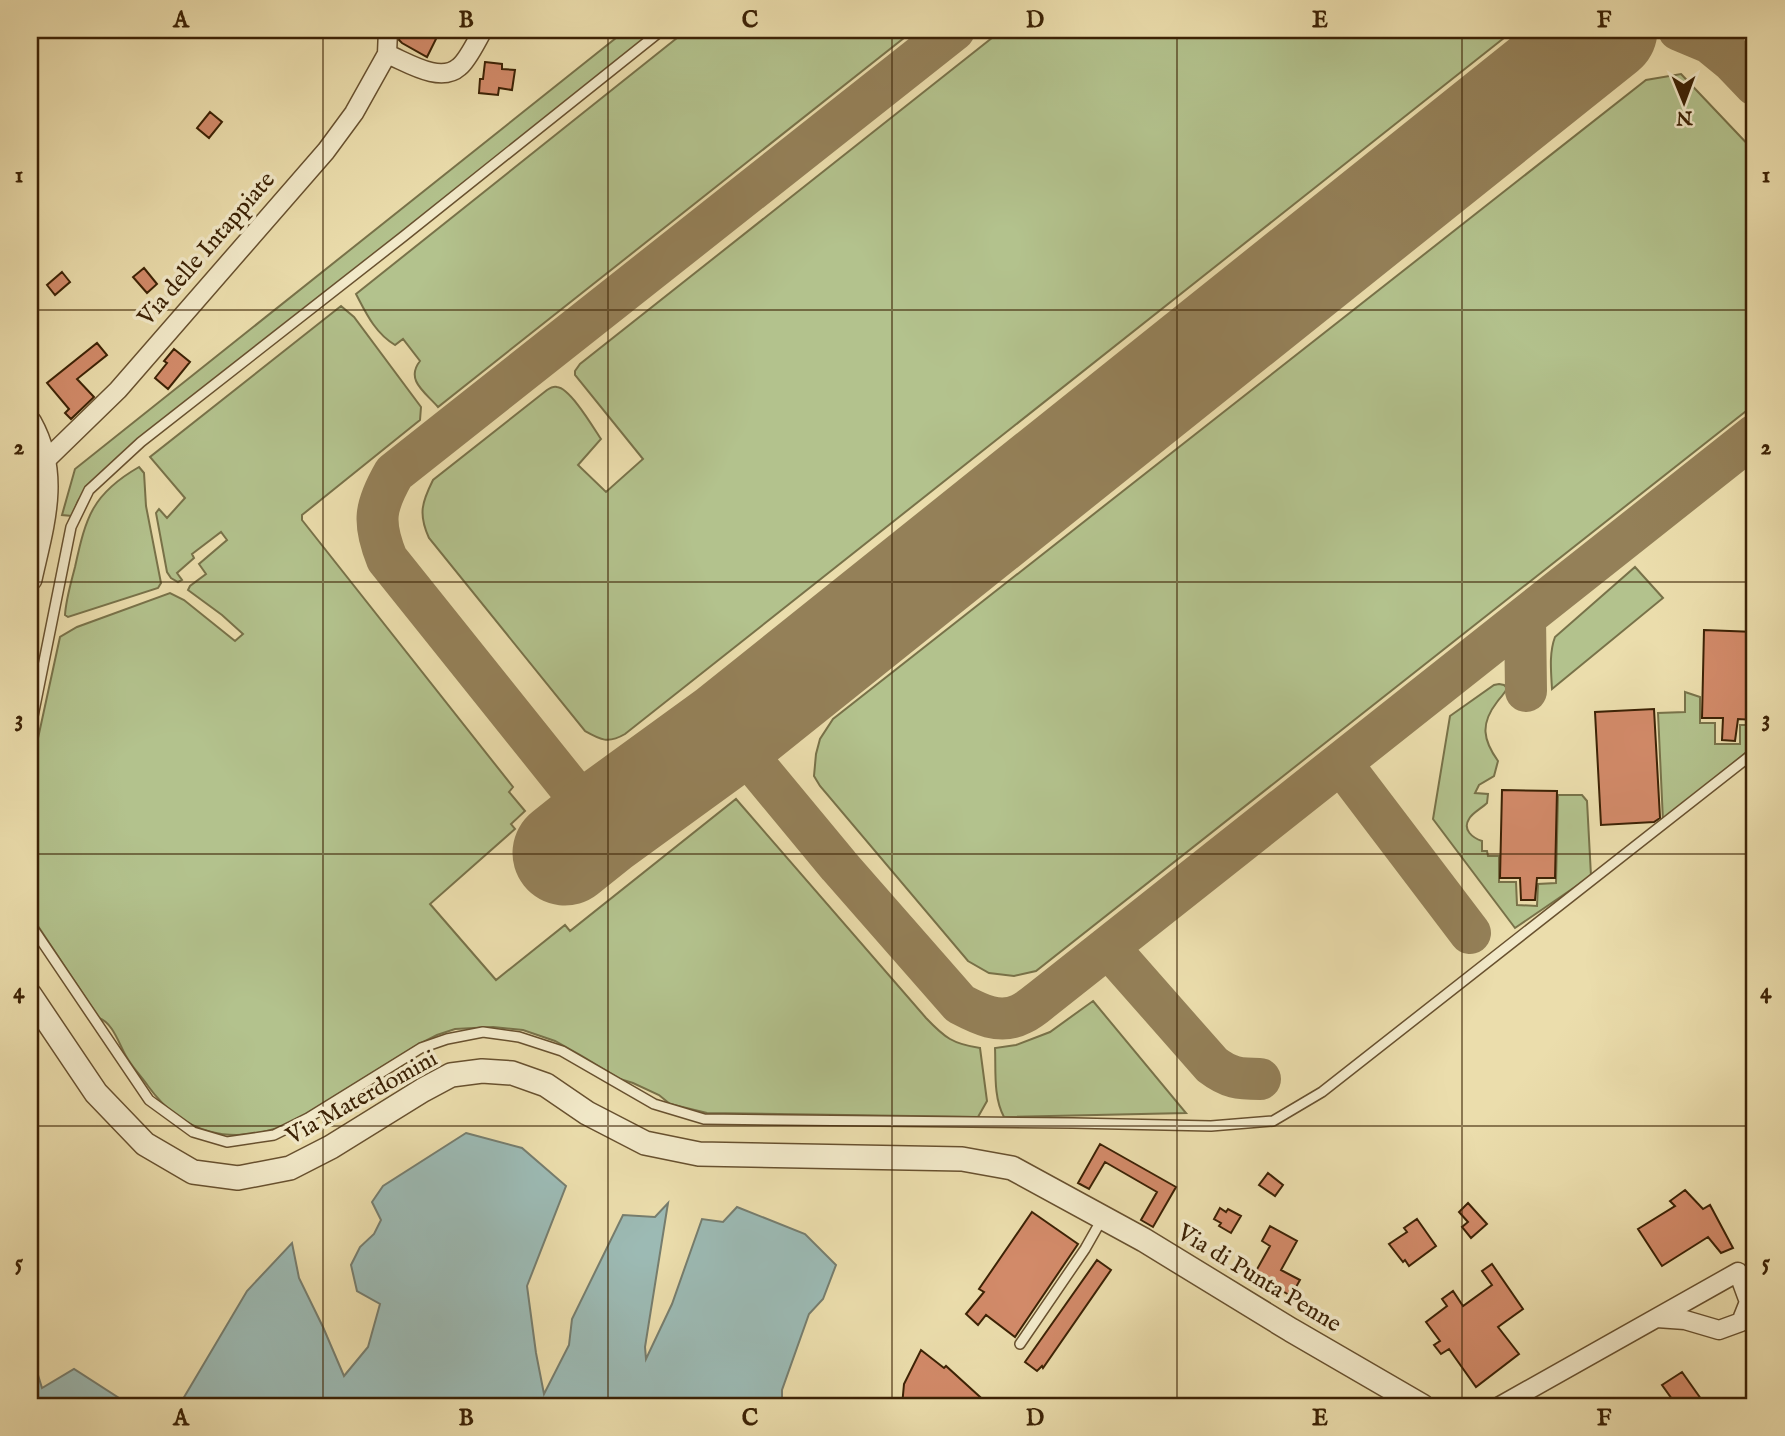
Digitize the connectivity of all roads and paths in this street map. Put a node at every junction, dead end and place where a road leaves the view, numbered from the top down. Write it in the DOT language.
graph roads {
  1 [pos="388,30"];
  2 [pos="483,30"];
  3 [pos="662,30"];
  4 [pos="387,54"];
  5 [pos="30,423"];
  6 [pos="45,461"];
  7 [pos="30,579"];
  8 [pos="30,731"];
  9 [pos="1755,752"];
  10 [pos="30,924"];
  11 [pos="30,995"];
  12 [pos="1068,1199"];
  13 [pos="1102,1218"];
  14 [pos="1657,1318"];
  15 [pos="1020,1344"];
  16 [pos="1422,1406"];
  17 [pos="1500,1406"];
  1 -- 4 [label="street, Via delle Intappiate"];
  2 -- 4 [label="street"];
  3 -- 8 [label="lane"];
  4 -- 6 [label="street, Via delle Intappiate"];
  5 -- 6 [label="street"];
  6 -- 7 [label="street"];
  9 -- 10 [label="lane"];
  11 -- 12 [label="street, Via Materdomini"];
  12 -- 13 [label="street, Via di Punta Penne"];
  13 -- 15 [label="lane"];
  13 -- 16 [label="street, Via di Punta Penne"];
  14 -- 14 [label="street"];
  14 -- 17 [label="street"];
}
